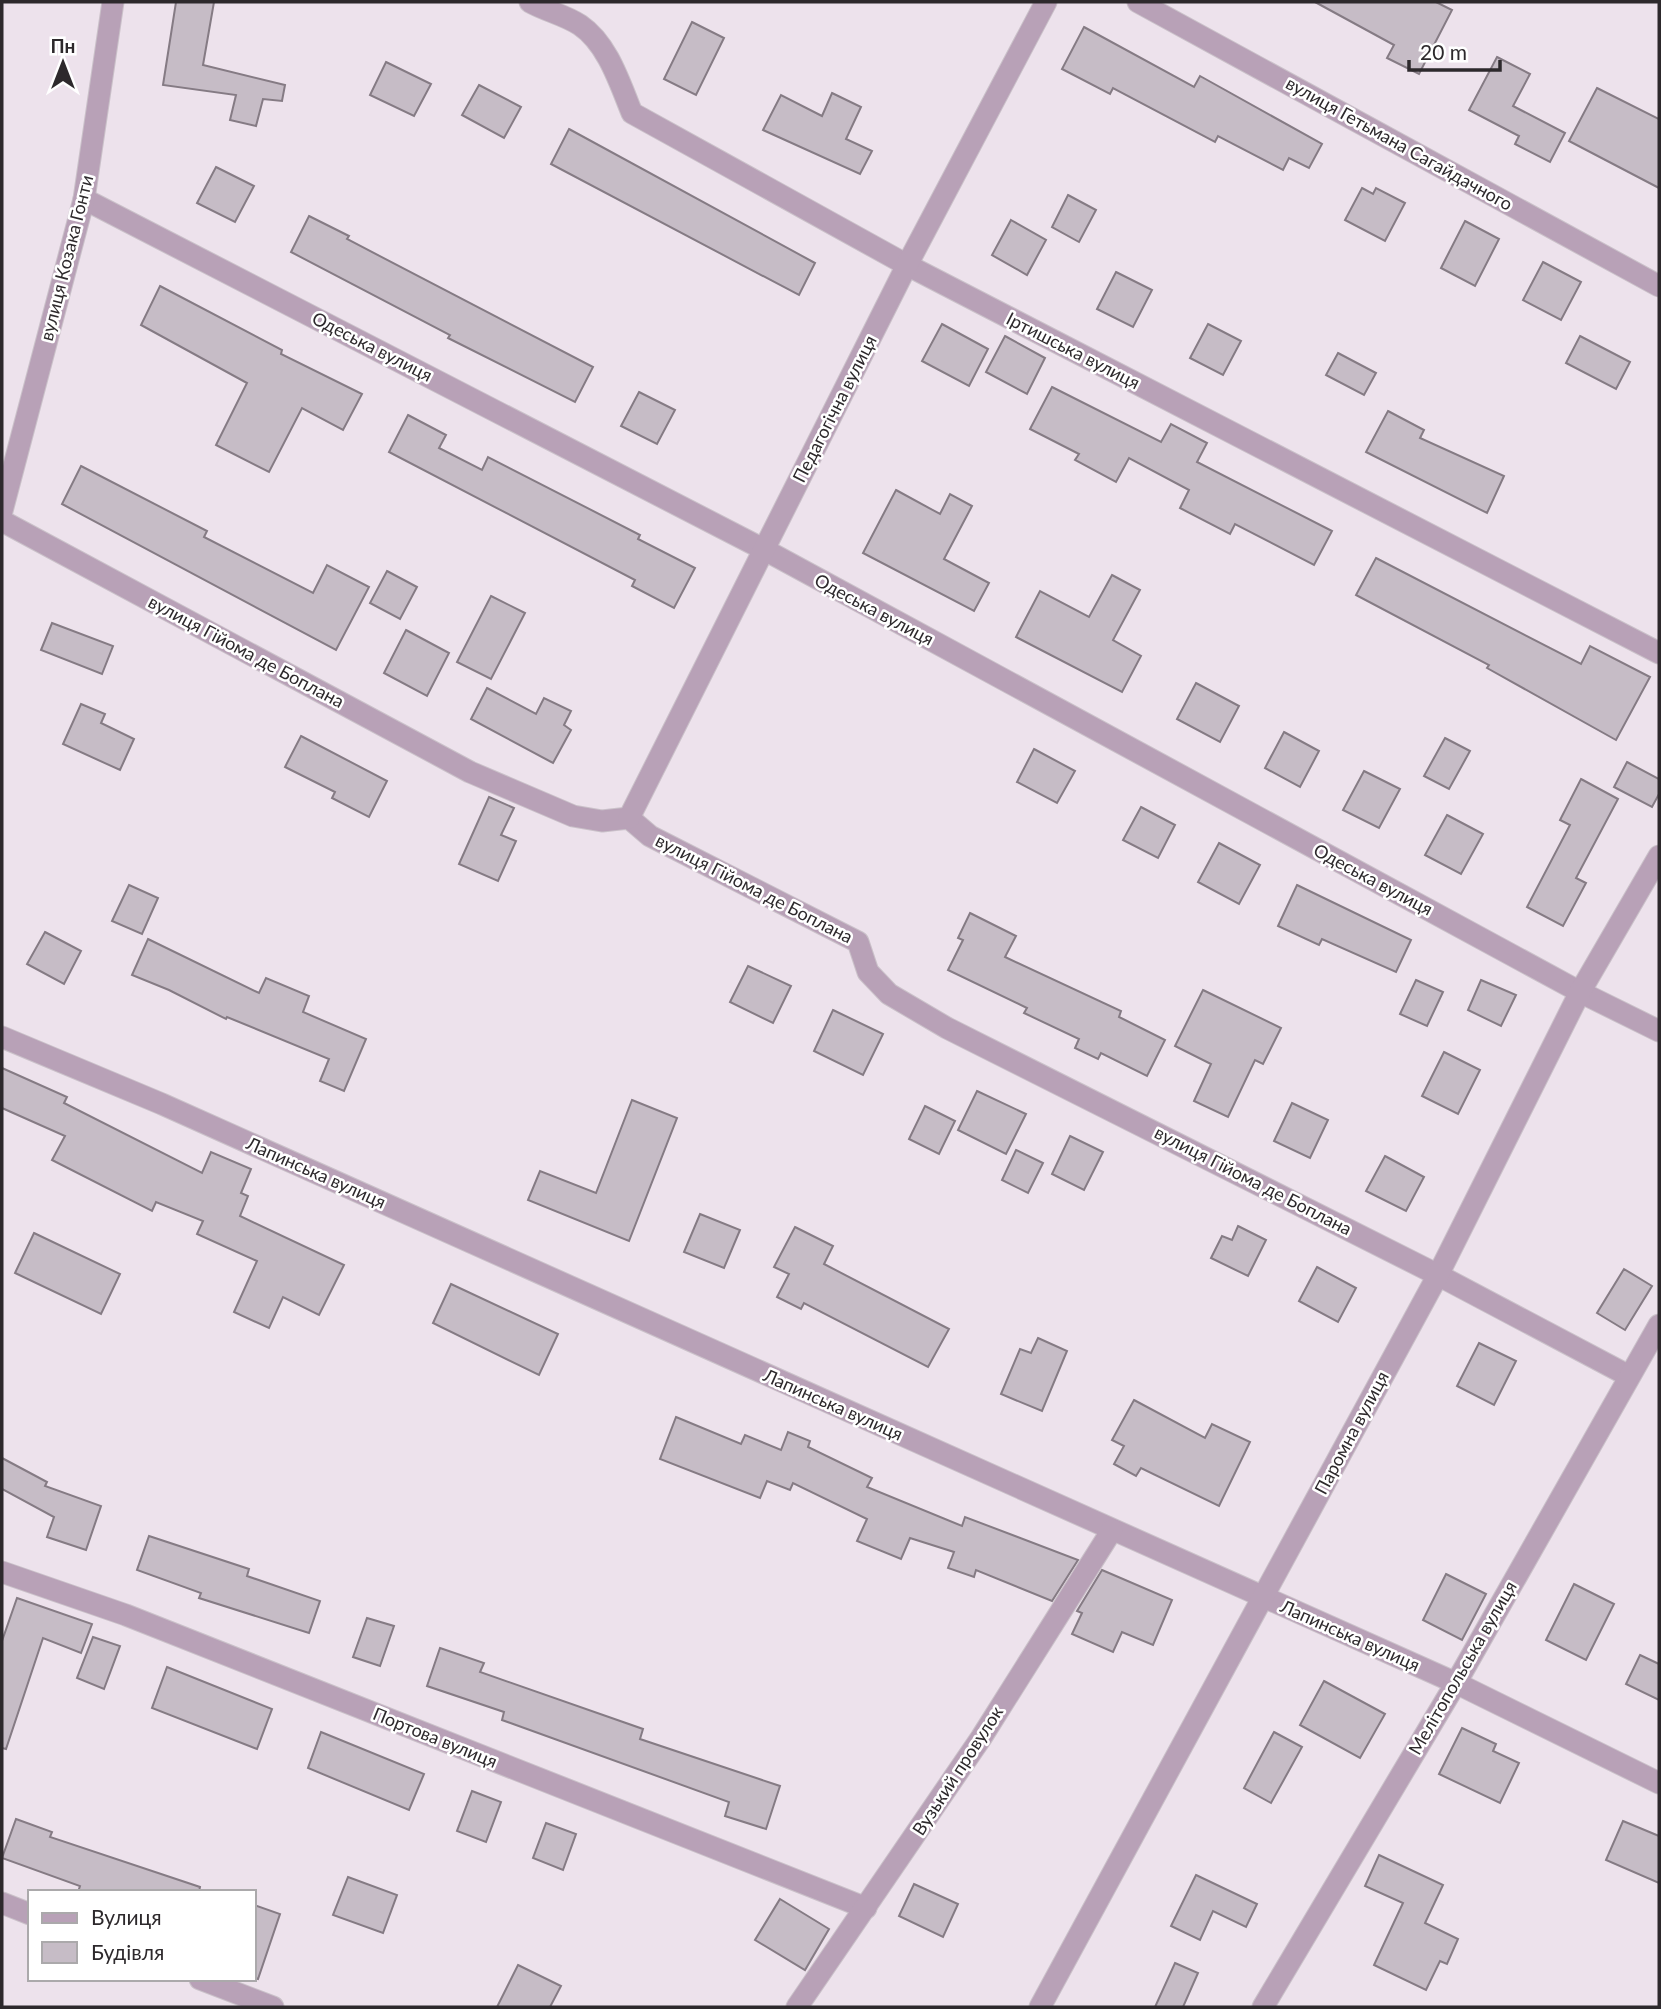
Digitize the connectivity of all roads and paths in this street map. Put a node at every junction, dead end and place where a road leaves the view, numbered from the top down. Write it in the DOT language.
graph roads {
  1 [pos="113,2"];
  2 [pos="530,2"];
  3 [pos="1046,2"];
  4 [pos="1138,2"];
  5 [pos="84,199"];
  6 [pos="907,265"];
  7 [pos="1659,286"];
  8 [pos="2,511"];
  9 [pos="2,521"];
  10 [pos="765,550"];
  11 [pos="1659,653"];
  12 [pos="629,818"];
  13 [pos="1659,856"];
  14 [pos="1580,992"];
  15 [pos="1659,1031"];
  16 [pos="2,1038"];
  17 [pos="1438,1275"];
  18 [pos="1659,1325"];
  19 [pos="1629,1376"];
  20 [pos="1112,1530"];
  21 [pos="2,1572"];
  22 [pos="1263,1597"];
  23 [pos="1456,1684"];
  24 [pos="1659,1783"];
  25 [pos="2,1903"];
  26 [pos="866,1908"];
  27 [pos="28,1913"];
  28 [pos="205,1981"];
  29 [pos="274,2007"];
  30 [pos="797,2007"];
  31 [pos="1040,2007"];
  32 [pos="1263,2007"];
  1 -- 5 [label="street, вулиця Козака Гонти"];
  2 -- 6 [label="street, Іртишська вулиця"];
  3 -- 6 [label="street, Педагогічна вулиця"];
  4 -- 7 [label="street, вулиця Гетьмана Сагайдачного"];
  5 -- 8 [label="street, вулиця Козака Гонти"];
  5 -- 10 [label="street, Одеська вулиця"];
  6 -- 10 [label="street, Педагогічна вулиця"];
  6 -- 11 [label="street, Іртишська вулиця"];
  9 -- 12 [label="street, вулиця Гійома де Боплана"];
  10 -- 12 [label="street, Педагогічна вулиця"];
  10 -- 14 [label="street, Одеська вулиця"];
  12 -- 17 [label="street, вулиця Гійома де Боплана"];
  13 -- 14 [label="street, Паромна вулиця"];
  14 -- 15 [label="street, Одеська вулиця"];
  14 -- 17 [label="street, Паромна вулиця"];
  16 -- 20 [label="street, Лапинська вулиця"];
  17 -- 19 [label="street, вулиця Гійома де Боплана"];
  17 -- 22 [label="street, Паромна вулиця"];
  18 -- 19 [label="street, Мелітопольська вулиця"];
  19 -- 23 [label="street, Мелітопольська вулиця"];
  20 -- 22 [label="street, Лапинська вулиця"];
  20 -- 26 [label="street, Вузький провулок"];
  21 -- 26 [label="street, Портова вулиця"];
  22 -- 23 [label="street, Лапинська вулиця"];
  22 -- 31 [label="street, Паромна вулиця"];
  23 -- 24 [label="street, Лапинська вулиця"];
  23 -- 32 [label="street, Мелітопольська вулиця"];
  25 -- 27 [label="street"];
  26 -- 30 [label="street, Вузький провулок"];
  28 -- 29 [label="street"];
}
